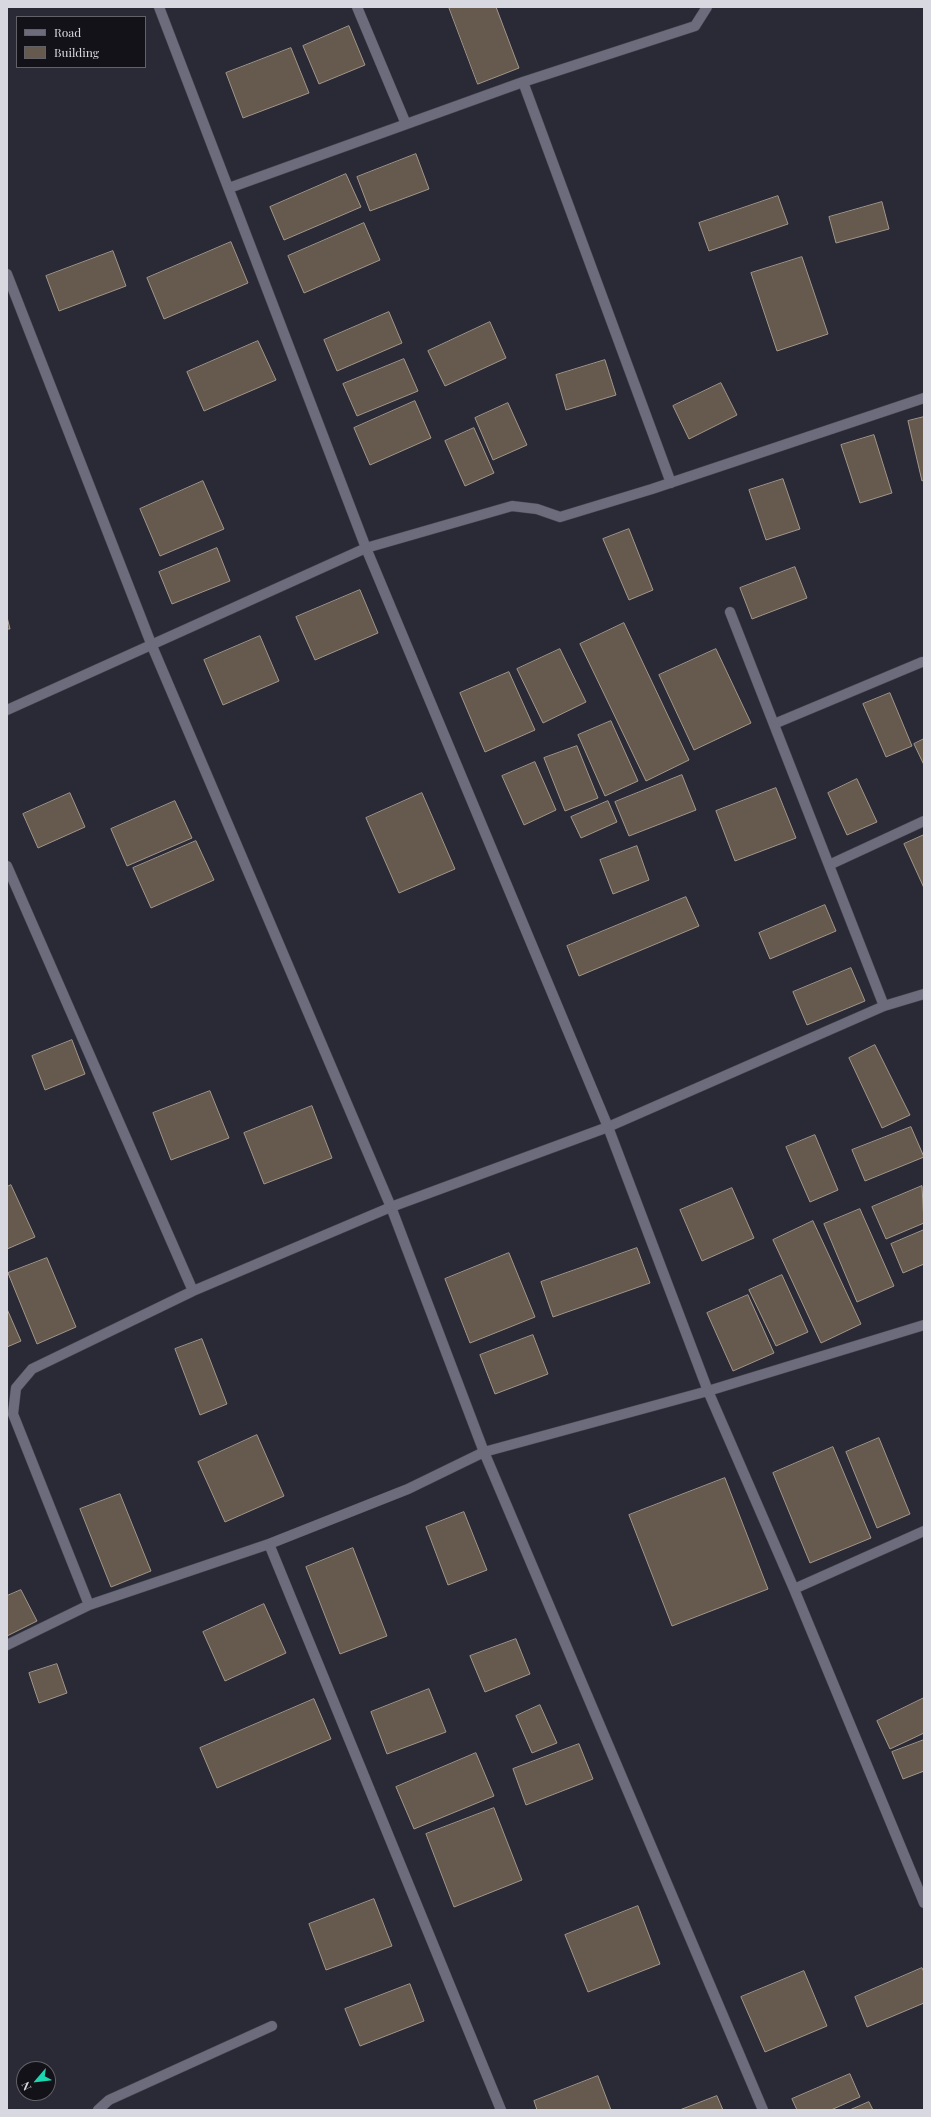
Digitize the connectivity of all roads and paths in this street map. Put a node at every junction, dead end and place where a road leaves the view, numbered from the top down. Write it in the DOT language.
graph roads {
  1 [pos="159,7"];
  2 [pos="357,7"];
  3 [pos="707,7"];
  4 [pos="523,82"];
  5 [pos="406,124"];
  6 [pos="229,188"];
  7 [pos="7,274"];
  8 [pos="924,398"];
  9 [pos="671,483"];
  10 [pos="366,548"];
  11 [pos="730,612"];
  12 [pos="152,646"];
  13 [pos="922,662"];
  14 [pos="7,710"];
  15 [pos="774,724"];
  16 [pos="924,822"];
  17 [pos="829,864"];
  18 [pos="7,866"];
  19 [pos="924,994"];
  20 [pos="884,1006"];
  21 [pos="608,1127"];
  22 [pos="391,1207"];
  23 [pos="193,1291"];
  24 [pos="924,1325"];
  25 [pos="708,1391"];
  26 [pos="484,1452"];
  27 [pos="924,1531"];
  28 [pos="269,1544"];
  29 [pos="794,1589"];
  30 [pos="89,1605"];
  31 [pos="7,1645"];
  32 [pos="924,1903"];
  33 [pos="272,2026"];
  34 [pos="98,2110"];
  35 [pos="501,2110"];
  36 [pos="763,2110"];
  1 -- 6 [label="street"];
  2 -- 5 [label="street"];
  3 -- 4 [label="street"];
  4 -- 5 [label="street"];
  4 -- 9 [label="street"];
  5 -- 6 [label="street"];
  6 -- 10 [label="street"];
  7 -- 12 [label="street"];
  8 -- 9 [label="street"];
  9 -- 10 [label="street"];
  10 -- 12 [label="street"];
  10 -- 21 [label="street"];
  11 -- 15 [label="street"];
  12 -- 14 [label="street"];
  12 -- 22 [label="street"];
  13 -- 15 [label="street"];
  15 -- 17 [label="street"];
  16 -- 17 [label="street"];
  17 -- 20 [label="street"];
  18 -- 23 [label="street"];
  19 -- 20 [label="street"];
  20 -- 21 [label="street"];
  21 -- 22 [label="street"];
  21 -- 25 [label="street"];
  22 -- 23 [label="street"];
  22 -- 26 [label="street"];
  23 -- 30 [label="street"];
  24 -- 25 [label="street"];
  25 -- 26 [label="street"];
  25 -- 29 [label="street"];
  26 -- 28 [label="street"];
  26 -- 36 [label="street"];
  27 -- 29 [label="street"];
  28 -- 30 [label="street"];
  28 -- 35 [label="street"];
  29 -- 32 [label="street"];
  30 -- 31 [label="street"];
  33 -- 34 [label="street"];
}
